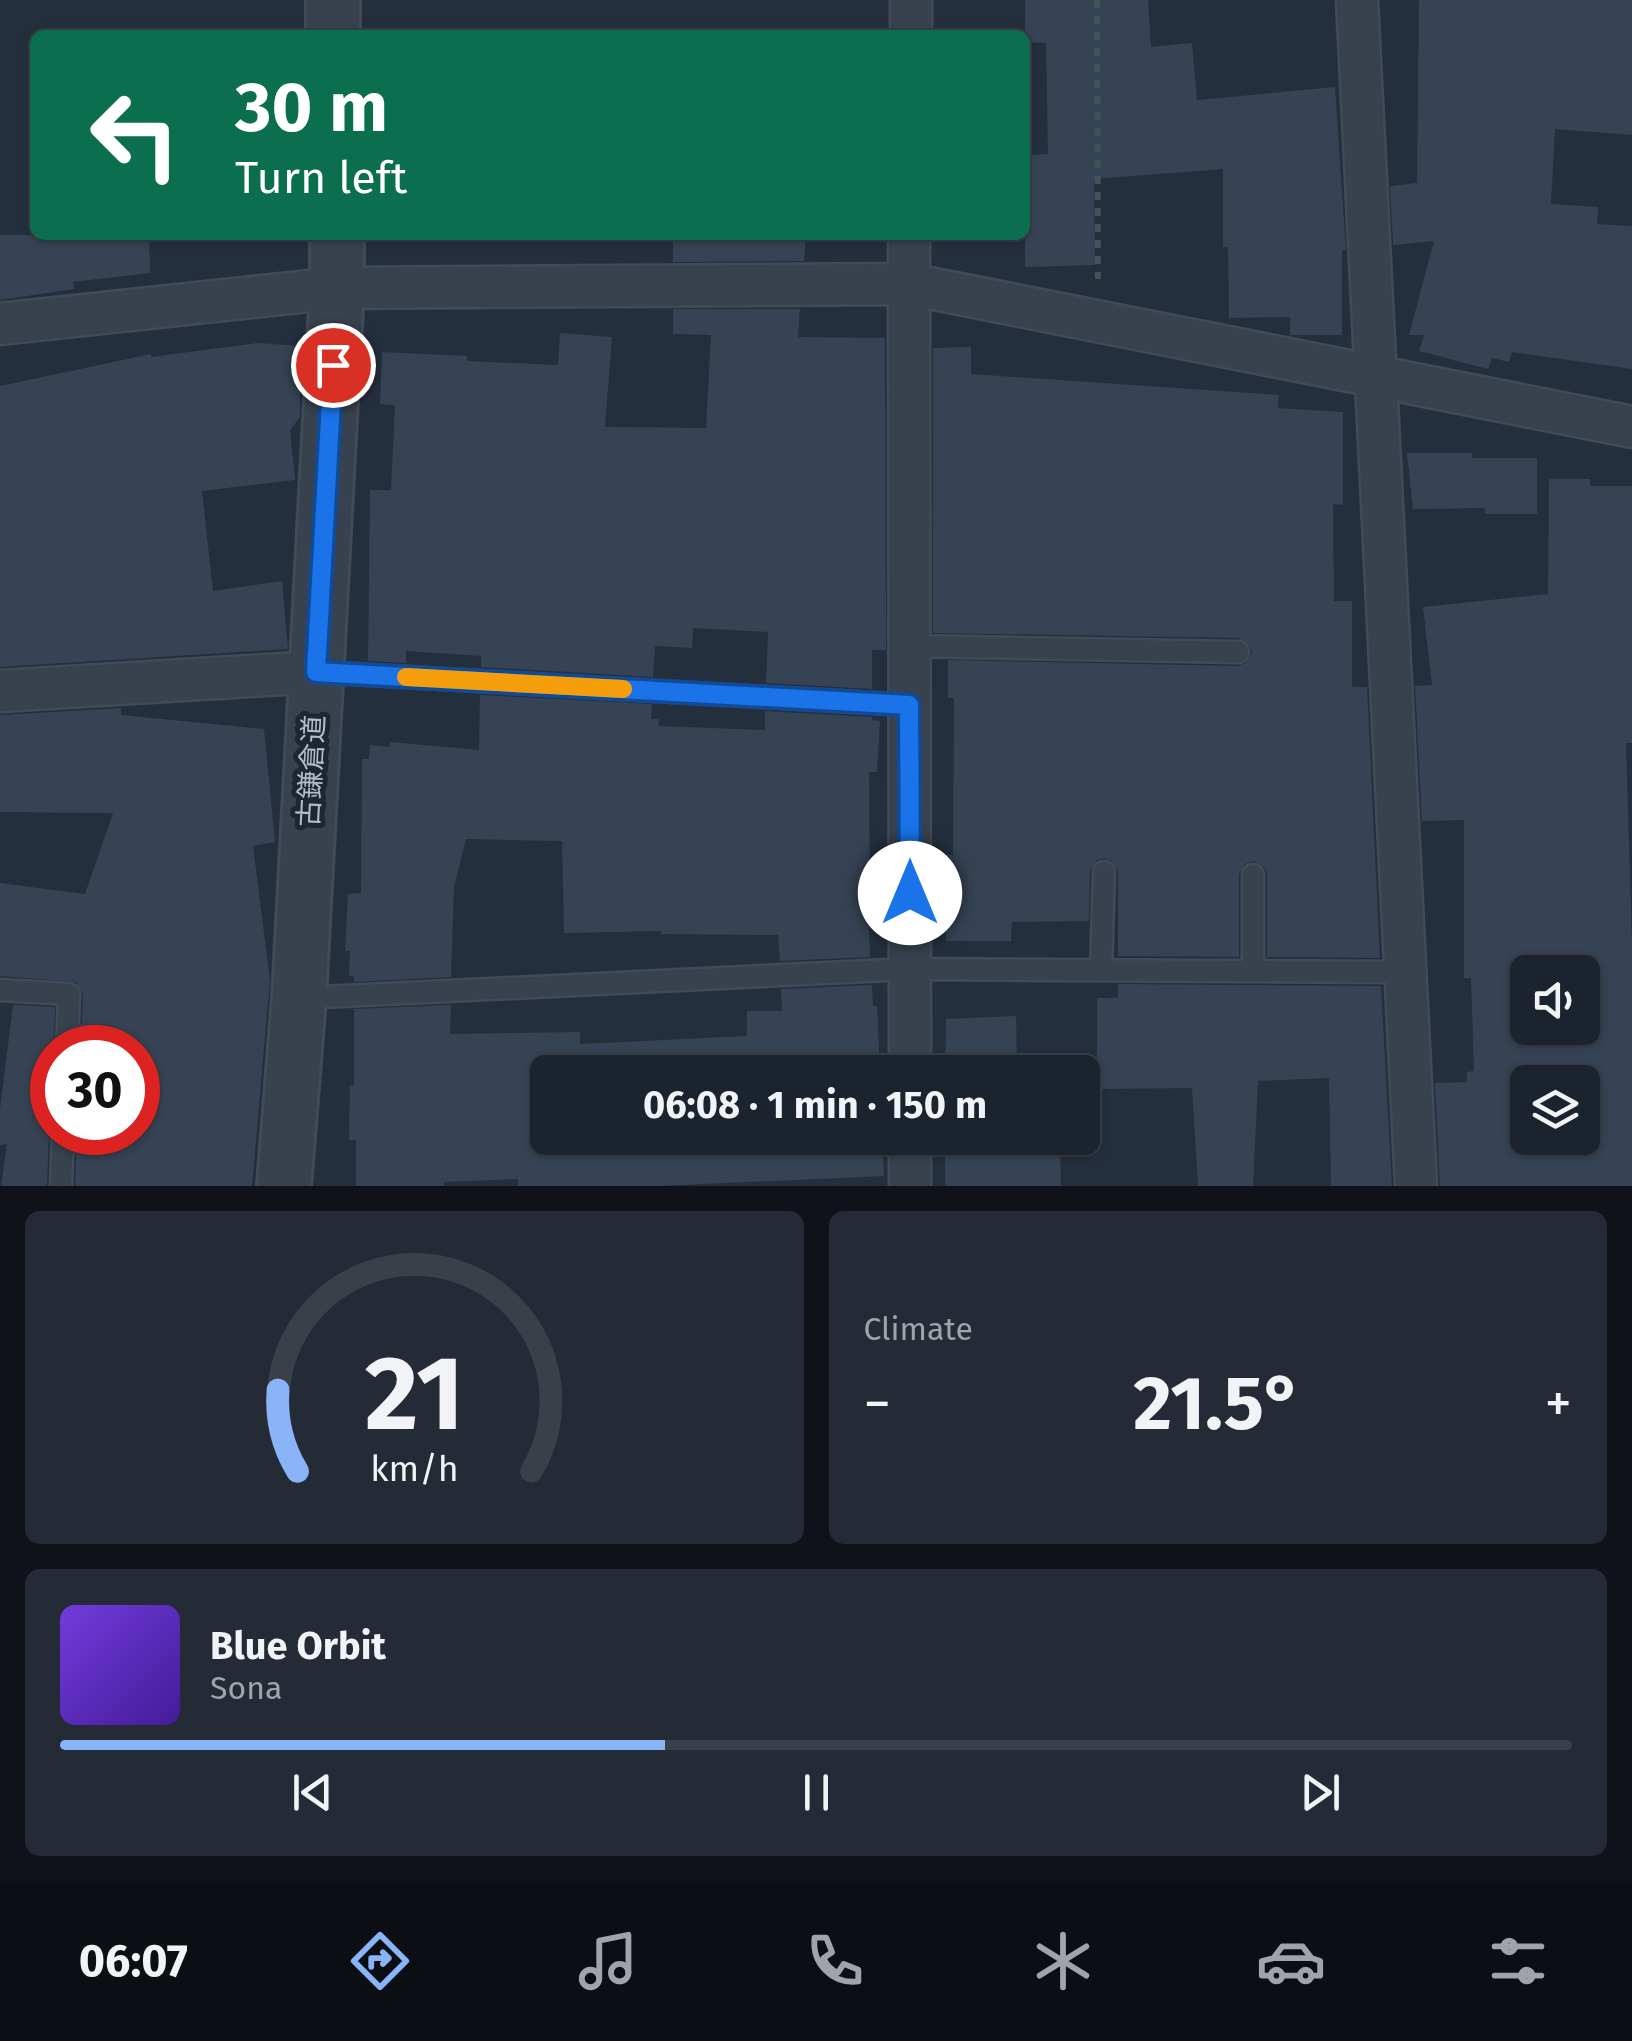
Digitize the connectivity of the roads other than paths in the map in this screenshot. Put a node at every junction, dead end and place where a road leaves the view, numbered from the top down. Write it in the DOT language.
graph roads {
  1 [pos="333,0"];
  2 [pos="911,0"];
  3 [pos="1357,0"];
  4 [pos="334,30"];
  5 [pos="910,30"];
  6 [pos="336,240"];
  7 [pos="909,240"];
  8 [pos="909,284"];
  9 [pos="338,288"];
  10 [pos="0,324"];
  11 [pos="1378,379"];
  12 [pos="1628,426"];
  13 [pos="909,646"];
  14 [pos="1238,652"];
  15 [pos="316,672"];
  16 [pos="0,691"];
  17 [pos="909,705"];
  18 [pos="1104,872"];
  19 [pos="1253,876"];
  20 [pos="910,969"];
  21 [pos="1101,970"];
  22 [pos="1254,970"];
  23 [pos="1404,972"];
  24 [pos="0,990"];
  25 [pos="299,998"];
  26 [pos="68,1025"];
  27 [pos="910,1055"];
  28 [pos="62,1155"];
  29 [pos="910,1155"];
  30 [pos="61,1186"];
  31 [pos="284,1186"];
  32 [pos="910,1186"];
  33 [pos="1416,1186"];
  1 -- 4 [label="street"];
  2 -- 5 [label="street"];
  3 -- 11 [label="street"];
  6 -- 9 [label="street, 古鎌倉道"];
  7 -- 8 [label="street"];
  8 -- 9 [label="street"];
  8 -- 11 [label="street"];
  8 -- 13 [label="street"];
  9 -- 10 [label="street"];
  9 -- 15 [label="street, 古鎌倉道"];
  11 -- 12 [label="street"];
  11 -- 23 [label="street"];
  13 -- 14 [label="lane"];
  13 -- 17 [label="street"];
  15 -- 16 [label="street"];
  15 -- 17 [label="lane"];
  15 -- 25 [label="street, 古鎌倉道"];
  17 -- 20 [label="street"];
  18 -- 21 [label="lane"];
  19 -- 22 [label="lane"];
  20 -- 21 [label="lane"];
  20 -- 25 [label="lane"];
  20 -- 27 [label="street"];
  21 -- 22 [label="lane"];
  22 -- 23 [label="lane"];
  23 -- 33 [label="street"];
  24 -- 26 [label="lane"];
  25 -- 31 [label="street, 古鎌倉道"];
  28 -- 30 [label="lane"];
  29 -- 32 [label="street"];
}
